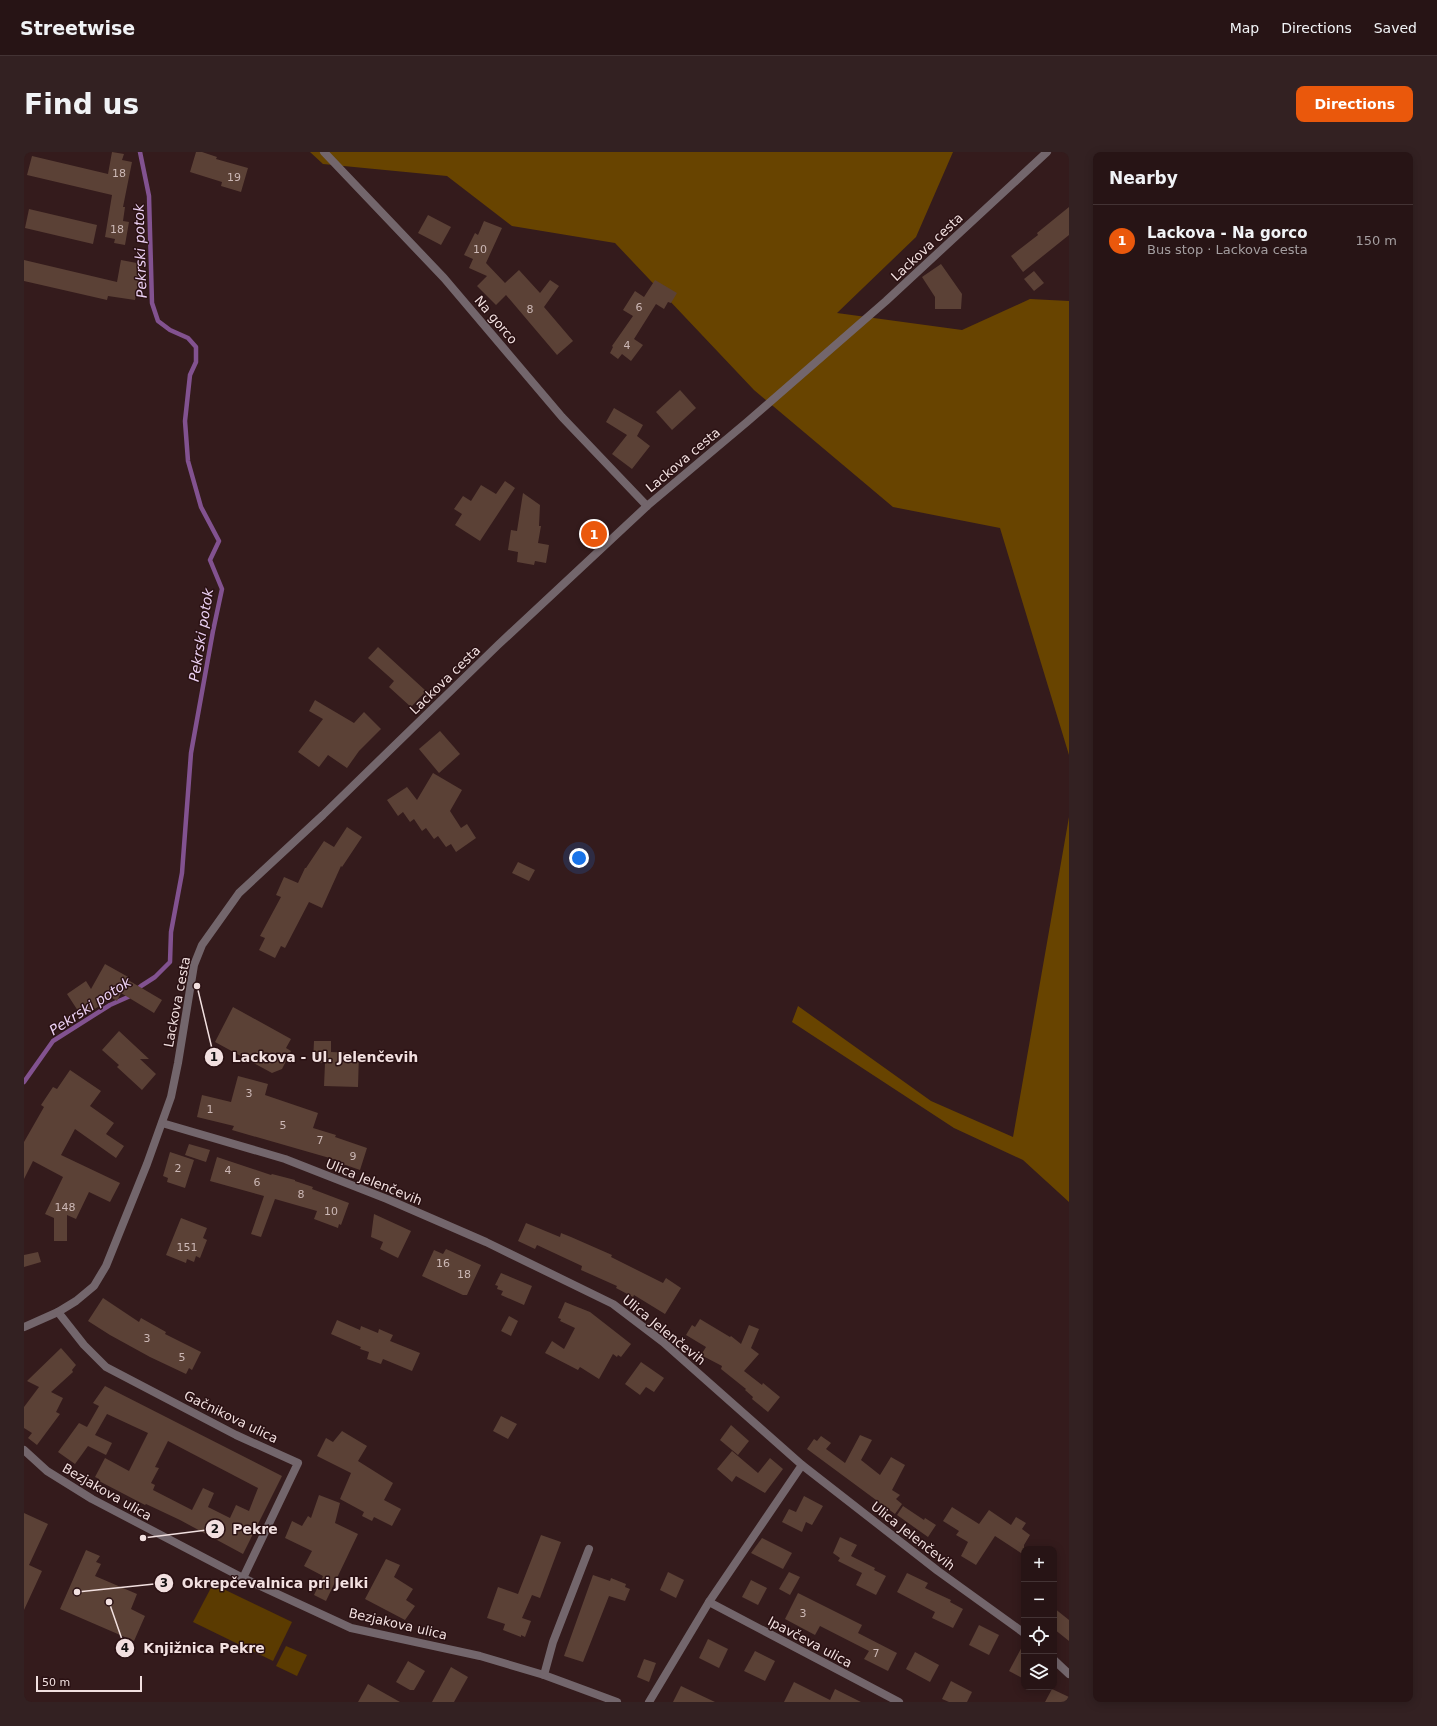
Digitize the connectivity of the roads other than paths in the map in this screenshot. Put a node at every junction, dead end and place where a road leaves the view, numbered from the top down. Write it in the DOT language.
graph roads {
  1 [pos="324,152"];
  2 [pos="1048,152"];
  3 [pos="647,506"];
  4 [pos="162,1123"];
  5 [pos="58,1312"];
  6 [pos="24,1327"];
  7 [pos="24,1450"];
  8 [pos="802,1465"];
  9 [pos="589,1549"];
  10 [pos="243,1578"];
  11 [pos="709,1602"];
  12 [pos="1021,1631"];
  13 [pos="1057,1663"];
  14 [pos="1069,1674"];
  15 [pos="544,1675"];
  16 [pos="616,1702"];
  17 [pos="649,1702"];
  18 [pos="899,1702"];
  1 -- 3 [label="street, Na gorco"];
  2 -- 3 [label="street, Lackova cesta"];
  3 -- 4 [label="street, Lackova cesta"];
  4 -- 5 [label="street, Lackova cesta"];
  4 -- 8 [label="street, Ulica Jelenčevih"];
  5 -- 6 [label="street, Lackova cesta"];
  5 -- 10 [label="street, Gačnikova ulica"];
  7 -- 10 [label="street, Bezjakova ulica"];
  8 -- 11 [label="street"];
  8 -- 12 [label="street, Ulica Jelenčevih"];
  9 -- 15 [label="street"];
  10 -- 15 [label="street, Bezjakova ulica"];
  11 -- 17 [label="street"];
  11 -- 18 [label="street, Ipavčeva ulica"];
  13 -- 14 [label="street"];
  15 -- 16 [label="street, Bezjakova ulica"];
}
